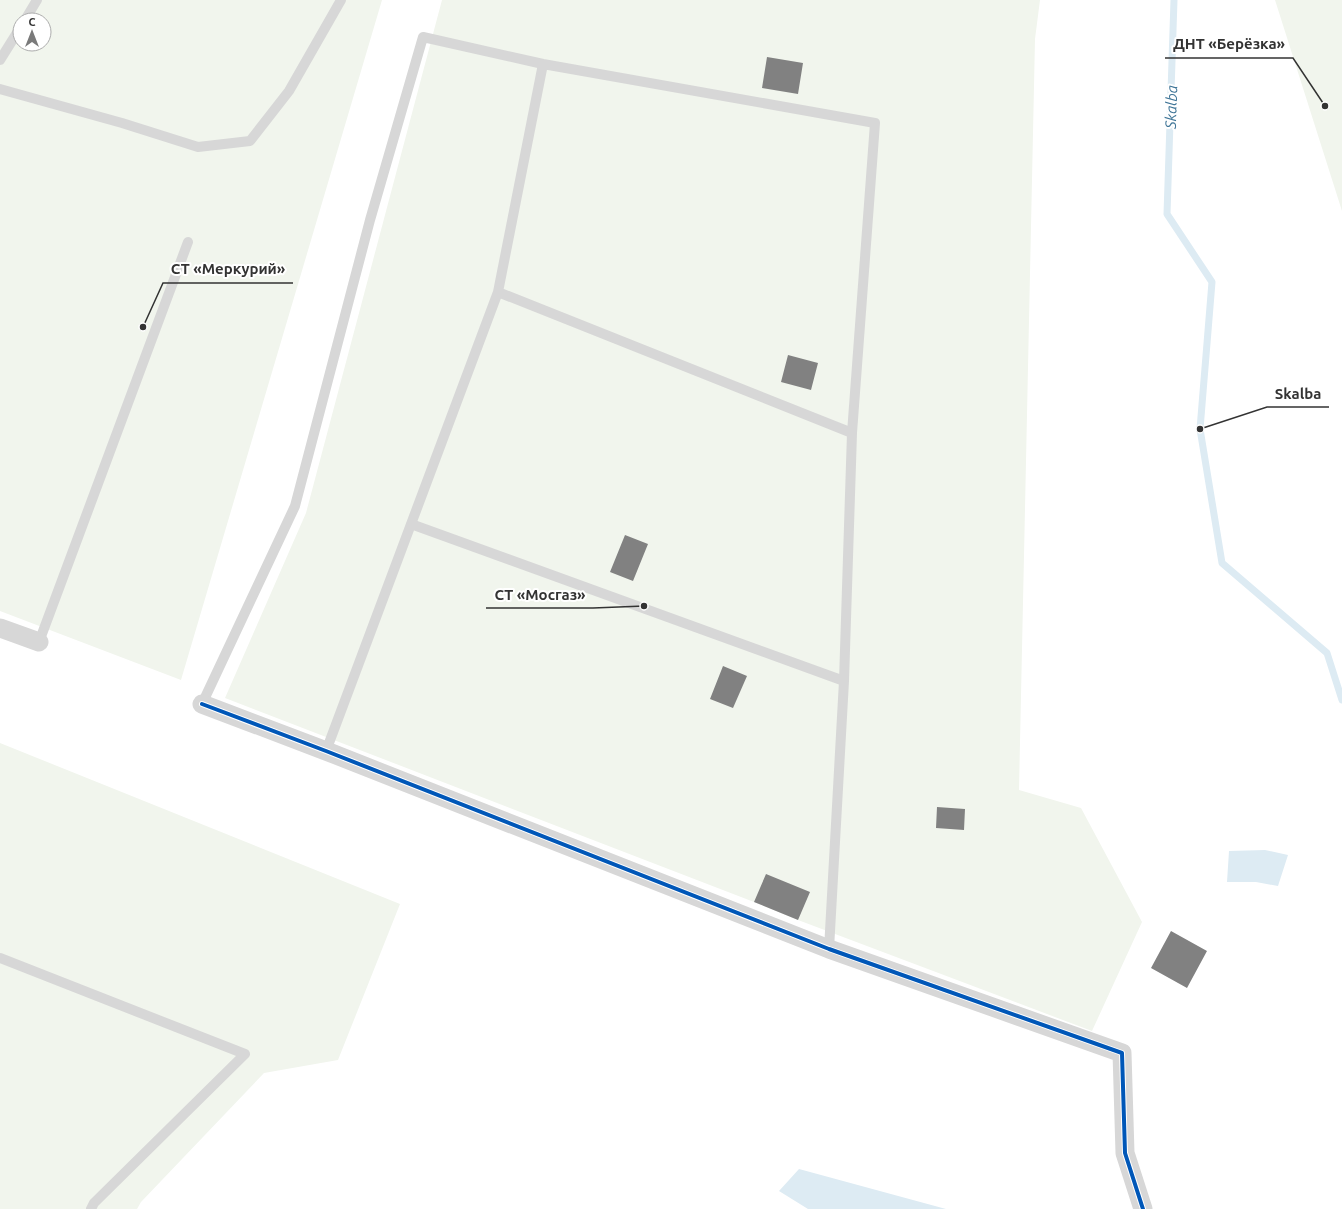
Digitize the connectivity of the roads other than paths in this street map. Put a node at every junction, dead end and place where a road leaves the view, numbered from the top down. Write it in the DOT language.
graph roads {
  1 [pos="37,0"];
  2 [pos="341,0"];
  3 [pos="30,12"];
  4 [pos="12,41"];
  5 [pos="0,60"];
  6 [pos="543,64"];
  7 [pos="0,89"];
  8 [pos="188,242"];
  9 [pos="498,292"];
  10 [pos="852,433"];
  11 [pos="411,524"];
  12 [pos="0,628"];
  13 [pos="38,642"];
  14 [pos="844,681"];
  15 [pos="202,704"];
  16 [pos="326,752"];
  17 [pos="829,949"];
  18 [pos="0,958"];
  19 [pos="91,1209"];
  20 [pos="1143,1209"];
  1 -- 3 [label="lane"];
  2 -- 7 [label="lane"];
  4 -- 5 [label="lane"];
  6 -- 9 [label="lane"];
  6 -- 10 [label="lane"];
  6 -- 15 [label="lane"];
  8 -- 13 [label="lane"];
  9 -- 10 [label="lane"];
  9 -- 11 [label="lane"];
  10 -- 14 [label="lane"];
  11 -- 14 [label="lane"];
  11 -- 16 [label="lane"];
  12 -- 13 [label="street"];
  14 -- 17 [label="lane"];
  15 -- 16 [label="street"];
  16 -- 17 [label="street"];
  17 -- 20 [label="street"];
  18 -- 19 [label="lane"];
}
